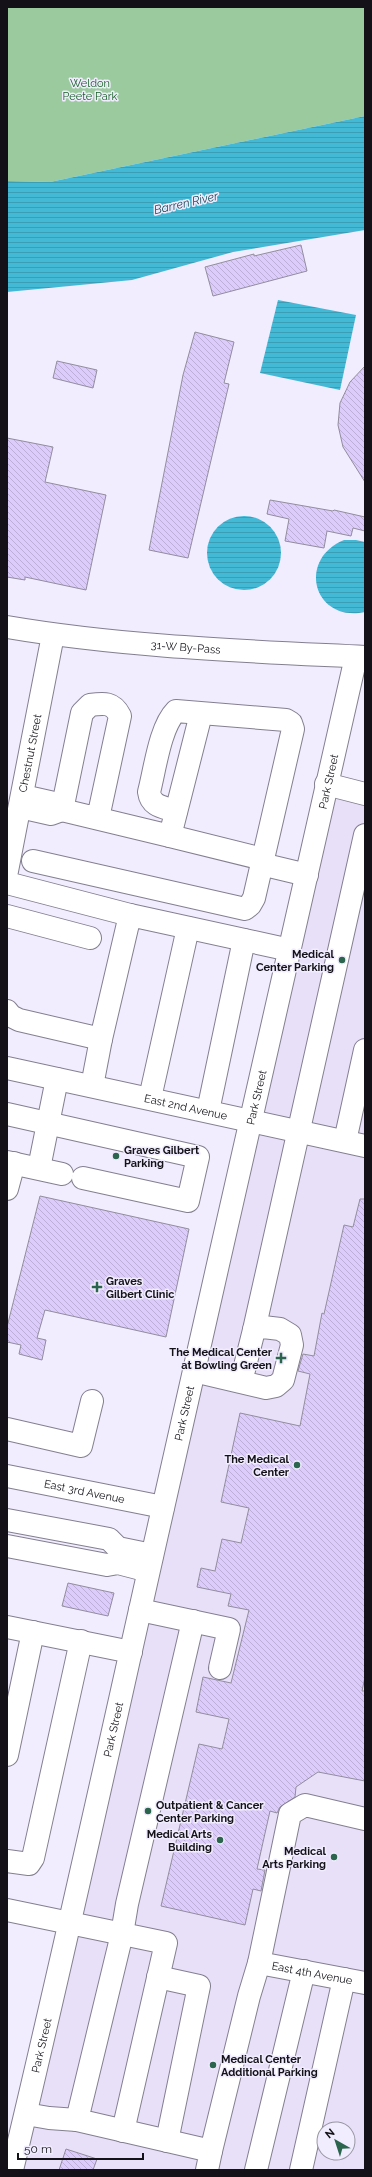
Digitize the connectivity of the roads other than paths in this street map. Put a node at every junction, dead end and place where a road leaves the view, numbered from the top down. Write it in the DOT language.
graph roads {
  1 [pos="7,627"];
  2 [pos="53,635"];
  3 [pos="361,657"];
  4 [pos="201,714"];
  5 [pos="326,784"];
  6 [pos="365,794"];
  7 [pos="22,802"];
  8 [pos="62,810"];
  9 [pos="176,811"];
  10 [pos="98,818"];
  11 [pos="365,835"];
  12 [pos="170,836"];
  13 [pos="263,859"];
  14 [pos="33,861"];
  15 [pos="308,870"];
  16 [pos="7,871"];
  17 [pos="7,883"];
  18 [pos="130,915"];
  19 [pos="7,916"];
  20 [pos="188,928"];
  21 [pos="90,938"];
  22 [pos="244,940"];
  23 [pos="290,950"];
  24 [pos="7,1011"];
  25 [pos="101,1039"];
  26 [pos="365,1050"];
  27 [pos="7,1068"];
  28 [pos="57,1079"];
  29 [pos="92,1086"];
  30 [pos="150,1098"];
  31 [pos="208,1111"];
  32 [pos="7,1114"];
  33 [pos="253,1120"];
  34 [pos="48,1123"];
  35 [pos="299,1131"];
  36 [pos="355,1143"];
  37 [pos="10,1162"];
  38 [pos="39,1168"];
  39 [pos="62,1174"];
  40 [pos="83,1178"];
  41 [pos="7,1189"];
  42 [pos="254,1330"];
  43 [pos="194,1371"];
  44 [pos="241,1382"];
  45 [pos="92,1401"];
  46 [pos="7,1429"];
  47 [pos="7,1476"];
  48 [pos="163,1507"];
  49 [pos="7,1520"];
  50 [pos="7,1546"];
  51 [pos="151,1563"];
  52 [pos="140,1610"];
  53 [pos="193,1621"];
  54 [pos="7,1627"];
  55 [pos="33,1632"];
  56 [pos="80,1641"];
  57 [pos="131,1652"];
  58 [pos="220,1668"];
  59 [pos="7,1754"];
  60 [pos="365,1819"];
  61 [pos="7,1860"];
  62 [pos="7,1910"];
  63 [pos="71,1923"];
  64 [pos="122,1934"];
  65 [pos="259,1963"];
  66 [pos="304,1971"];
  67 [pos="158,1977"];
  68 [pos="355,1981"];
  69 [pos="26,2114"];
  70 [pos="76,2120"];
  71 [pos="123,2131"];
  72 [pos="167,2141"];
  73 [pos="209,2160"];
  74 [pos="12,2170"];
  75 [pos="256,2170"];
  76 [pos="301,2170"];
  1 -- 2 [label="street, 31-W By-Pass"];
  2 -- 3 [label="street, 31-W By-Pass"];
  2 -- 7 [label="street, Chestnut Street"];
  3 -- 5 [label="street, Park Street"];
  4 -- 9 [label="street"];
  4 -- 9 [label="street"];
  4 -- 13 [label="street"];
  5 -- 6 [label="street"];
  5 -- 15 [label="street, Park Street"];
  7 -- 8 [label="street"];
  7 -- 16 [label="street, Chestnut Street"];
  8 -- 10 [label="street"];
  8 -- 10 [label="street"];
  9 -- 12 [label="street"];
  10 -- 12 [label="street"];
  11 -- 35 [label="street"];
  12 -- 13 [label="street"];
  13 -- 14 [label="street"];
  13 -- 15 [label="street"];
  15 -- 23 [label="street, Park Street"];
  17 -- 18 [label="street"];
  18 -- 20 [label="street"];
  18 -- 25 [label="street"];
  19 -- 21 [label="street"];
  20 -- 22 [label="street"];
  20 -- 30 [label="street"];
  22 -- 23 [label="street"];
  22 -- 31 [label="street"];
  23 -- 33 [label="street, Park Street"];
  24 -- 25 [label="street"];
  25 -- 29 [label="street"];
  26 -- 36 [label="street"];
  27 -- 28 [label="street, East 2nd Avenue"];
  28 -- 29 [label="street, East 2nd Avenue"];
  28 -- 34 [label="street"];
  29 -- 30 [label="street, East 2nd Avenue"];
  30 -- 31 [label="street, East 2nd Avenue"];
  31 -- 33 [label="street, East 2nd Avenue"];
  32 -- 34 [label="street"];
  33 -- 35 [label="street, East 2nd Avenue"];
  33 -- 43 [label="street, Park Street"];
  34 -- 38 [label="street"];
  34 -- 40 [label="street"];
  35 -- 36 [label="street, East 2nd Avenue"];
  35 -- 42 [label="street"];
  37 -- 38 [label="street"];
  37 -- 41 [label="street"];
  38 -- 39 [label="street"];
  42 -- 44 [label="street"];
  42 -- 44 [label="street"];
  43 -- 44 [label="street"];
  43 -- 48 [label="street, Park Street"];
  45 -- 46 [label="street"];
  47 -- 48 [label="street, East 3rd Avenue"];
  48 -- 51 [label="street, Park Street"];
  49 -- 51 [label="street"];
  50 -- 51 [label="street"];
  51 -- 52 [label="street, Park Street"];
  52 -- 53 [label="street"];
  52 -- 57 [label="street, Park Street"];
  53 -- 58 [label="street"];
  53 -- 64 [label="street"];
  54 -- 55 [label="street"];
  55 -- 56 [label="street"];
  55 -- 59 [label="street"];
  56 -- 57 [label="street"];
  56 -- 61 [label="street"];
  57 -- 63 [label="street, Park Street"];
  60 -- 65 [label="street"];
  62 -- 63 [label="street"];
  63 -- 64 [label="street"];
  63 -- 69 [label="street, Park Street"];
  64 -- 67 [label="street"];
  64 -- 70 [label="street"];
  65 -- 66 [label="street, East 4th Avenue"];
  65 -- 73 [label="street"];
  66 -- 68 [label="street, East 4th Avenue"];
  66 -- 75 [label="street"];
  67 -- 71 [label="street"];
  67 -- 72 [label="street"];
  68 -- 76 [label="street"];
  69 -- 70 [label="street"];
  69 -- 74 [label="street, Park Street"];
  70 -- 71 [label="street"];
  71 -- 72 [label="street"];
  72 -- 73 [label="street"];
}
